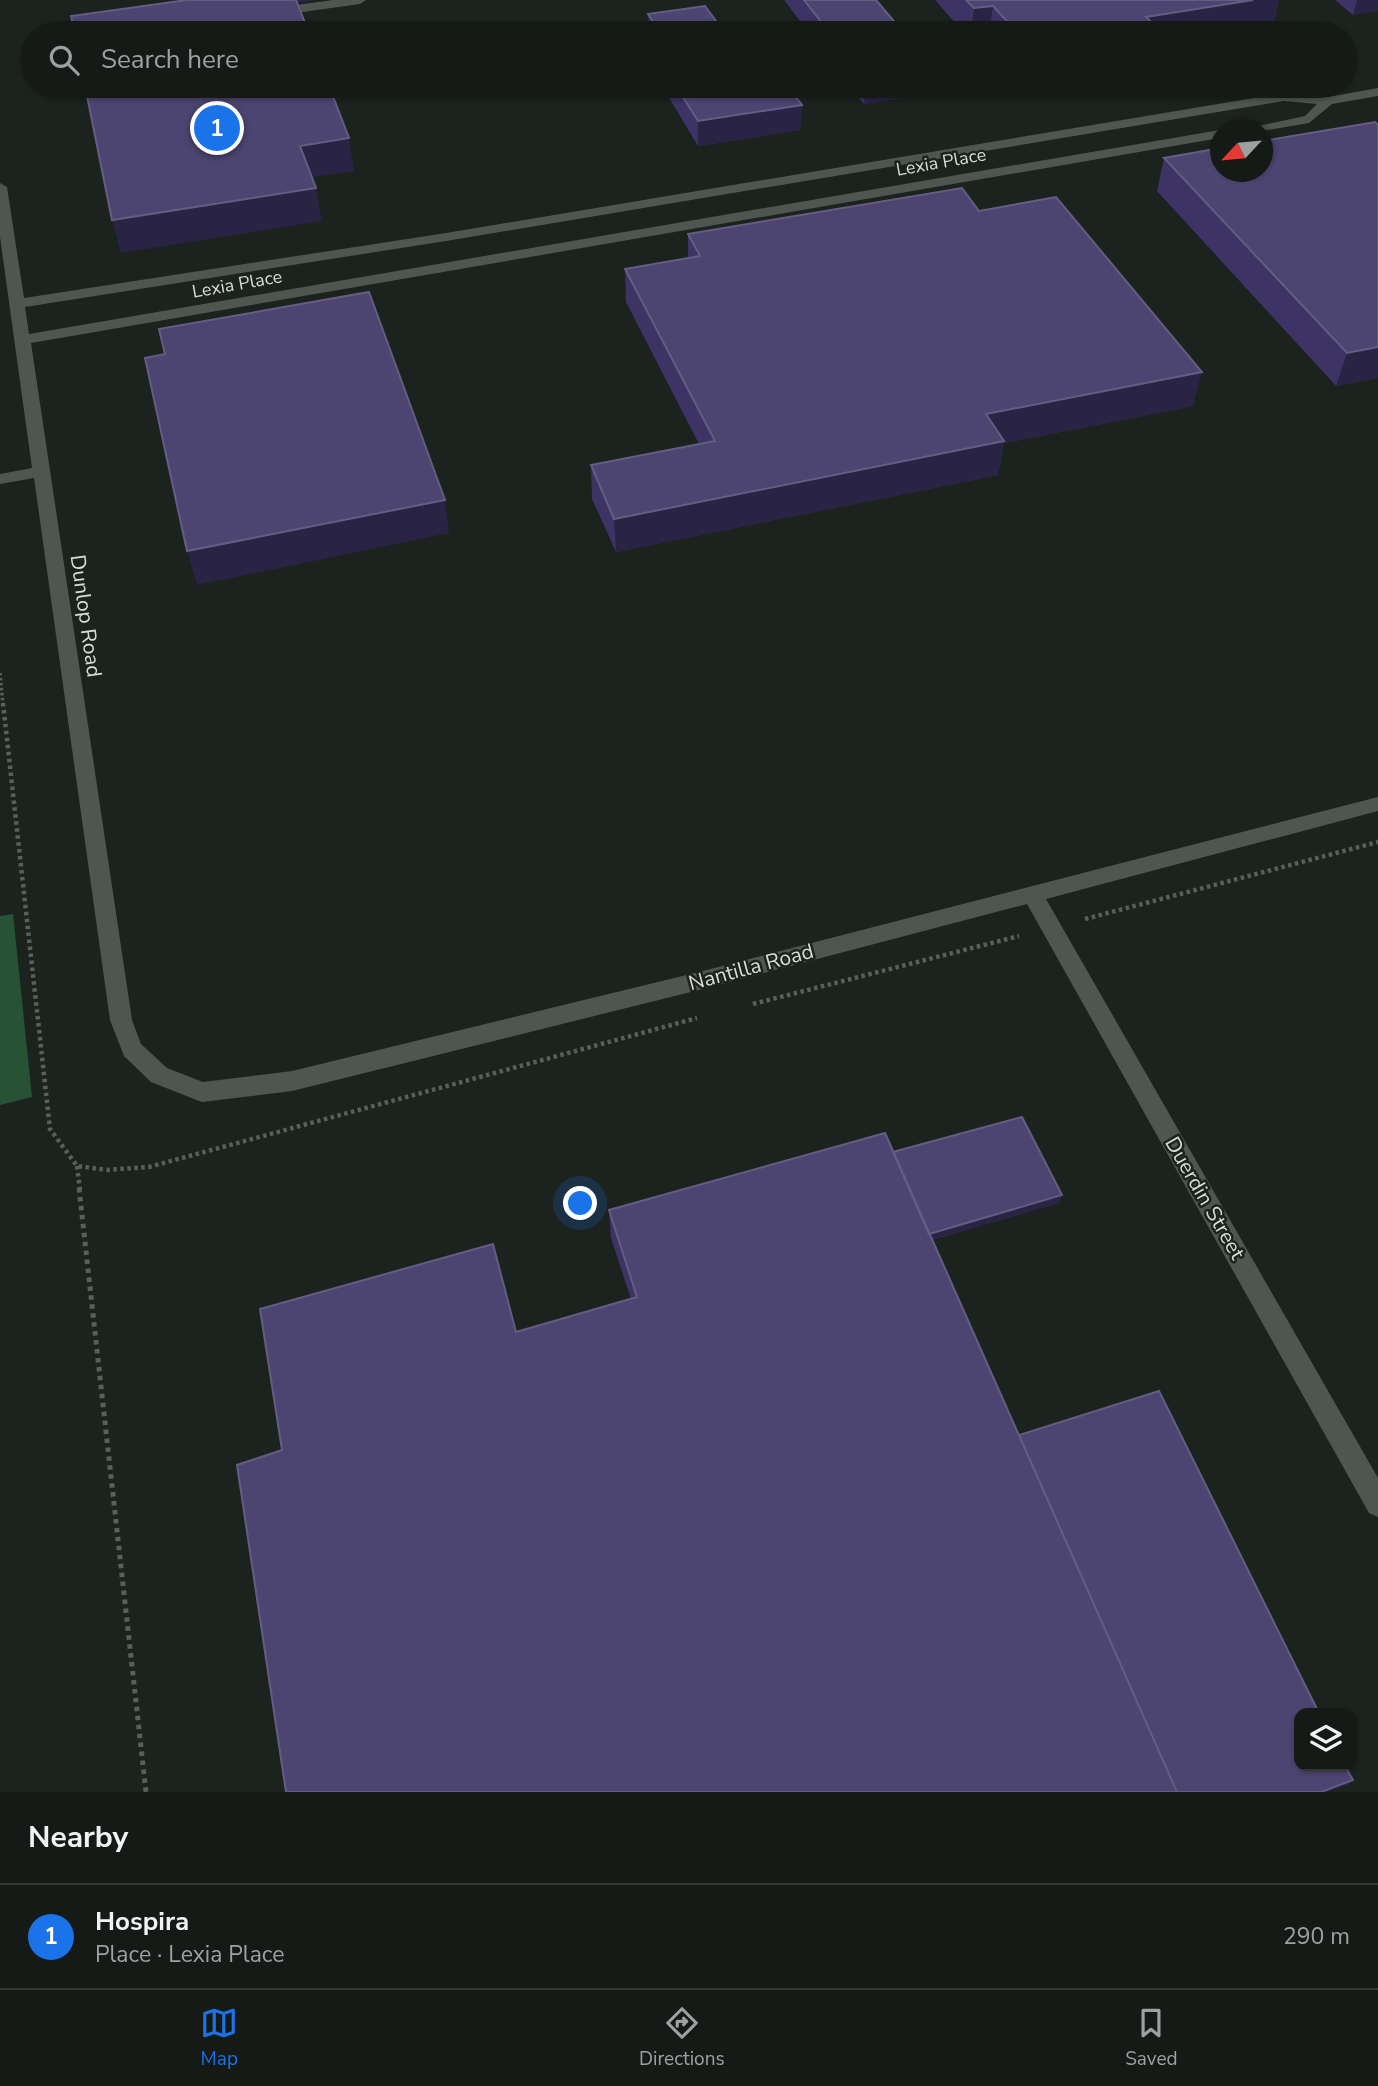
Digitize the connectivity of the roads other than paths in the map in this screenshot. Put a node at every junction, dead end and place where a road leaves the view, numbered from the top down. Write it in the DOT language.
graph roads {
  1 [pos="360,0"];
  2 [pos="265,13"];
  3 [pos="1378,92"];
  4 [pos="1357,96"];
  5 [pos="1278,98"];
  6 [pos="1295,98"];
  7 [pos="1345,98"];
  8 [pos="1328,101"];
  9 [pos="1273,125"];
  10 [pos="1210,136"];
  11 [pos="1029,139"];
  12 [pos="1049,163"];
  13 [pos="821,174"];
  14 [pos="0,187"];
  15 [pos="840,199"];
  16 [pos="446,237"];
  17 [pos="459,266"];
  18 [pos="16,304"];
  19 [pos="21,340"];
  20 [pos="43,471"];
  21 [pos="0,479"];
  22 [pos="1378,804"];
  23 [pos="1031,892"];
  24 [pos="132,1049"];
  25 [pos="1378,1504"];
  1 -- 2 [label="street"];
  3 -- 4 [label="street, Lexia Place"];
  5 -- 11 [label="street, Lexia Place"];
  6 -- 8 [label="street, Lexia Place"];
  7 -- 8 [label="street, Lexia Place"];
  8 -- 9 [label="street, Lexia Place"];
  10 -- 12 [label="street, Lexia Place"];
  11 -- 12 [label="street"];
  11 -- 13 [label="street, Lexia Place"];
  12 -- 15 [label="street, Lexia Place"];
  13 -- 15 [label="street"];
  13 -- 16 [label="street, Lexia Place"];
  14 -- 18 [label="street, Dunlop Road"];
  15 -- 17 [label="street, Lexia Place"];
  16 -- 17 [label="street"];
  16 -- 18 [label="street, Lexia Place"];
  17 -- 19 [label="street, Lexia Place"];
  18 -- 19 [label="street, Dunlop Road"];
  19 -- 20 [label="street, Dunlop Road"];
  20 -- 21 [label="street"];
  20 -- 24 [label="street, Dunlop Road"];
  22 -- 23 [label="street, Nantilla Road"];
  23 -- 24 [label="street, Nantilla Road"];
  23 -- 25 [label="street, Duerdin Street"];
}
